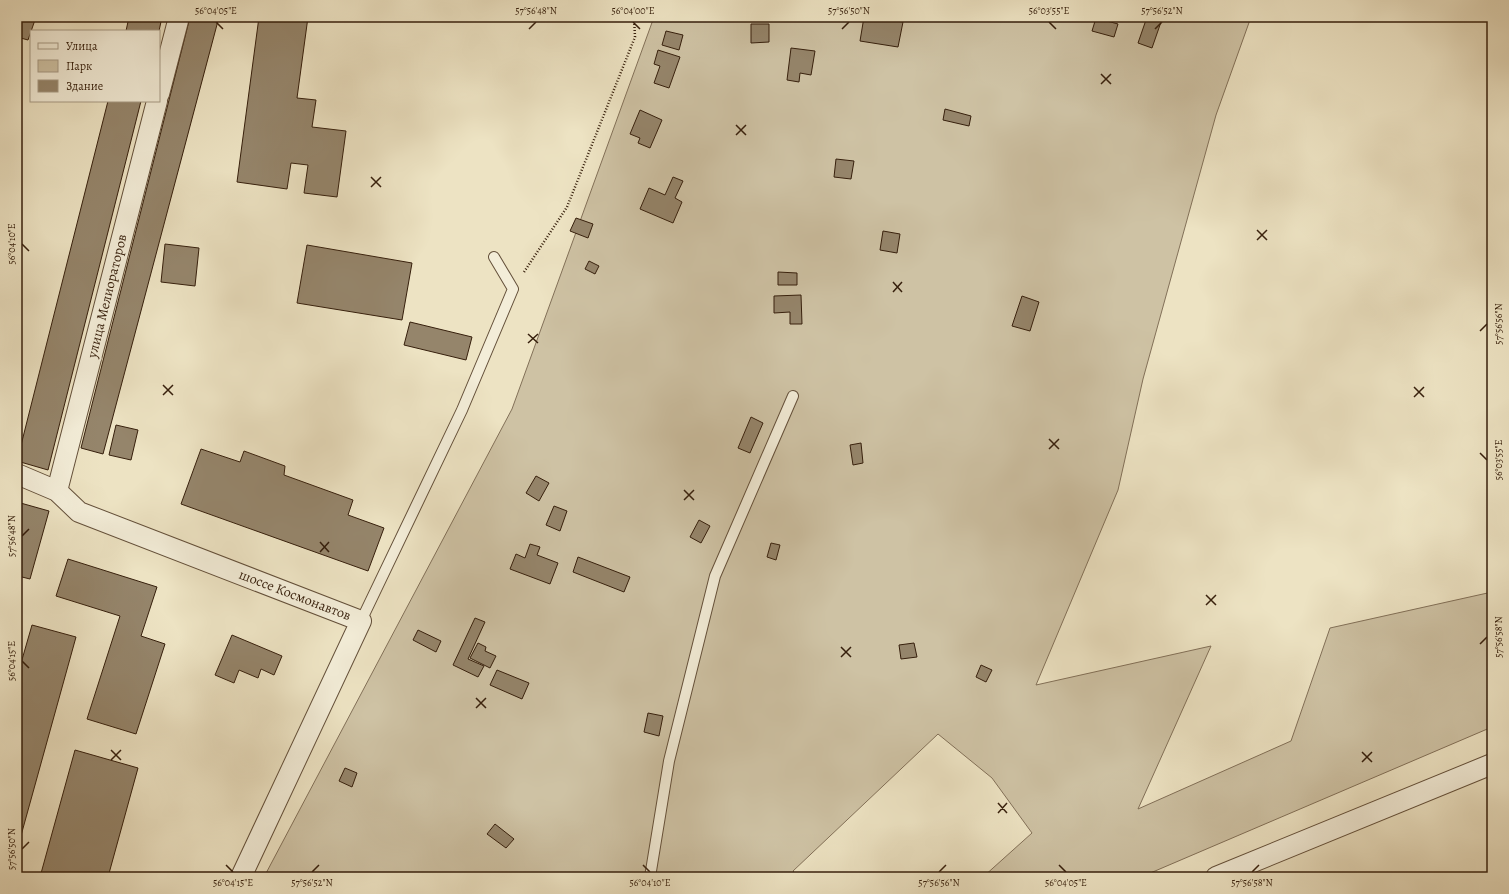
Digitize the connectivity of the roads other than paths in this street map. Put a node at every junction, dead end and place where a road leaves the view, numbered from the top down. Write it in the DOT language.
graph roads {
  1 [pos="179,17"];
  2 [pos="160,90"];
  3 [pos="157,102"];
  4 [pos="494,257"];
  5 [pos="794,396"];
  6 [pos="17,474"];
  7 [pos="57,491"];
  8 [pos="361,621"];
  9 [pos="1492,764"];
  10 [pos="241,877"];
  11 [pos="650,877"];
  12 [pos="1216,877"];
  1 -- 2 [label="street"];
  3 -- 7 [label="street, улица Мелиораторов"];
  4 -- 8 [label="lane"];
  5 -- 11 [label="lane"];
  6 -- 7 [label="street, шоссе Космонавтов"];
  7 -- 8 [label="street, шоссе Космонавтов"];
  8 -- 10 [label="street, шоссе Космонавтов"];
  9 -- 12 [label="street"];
}
